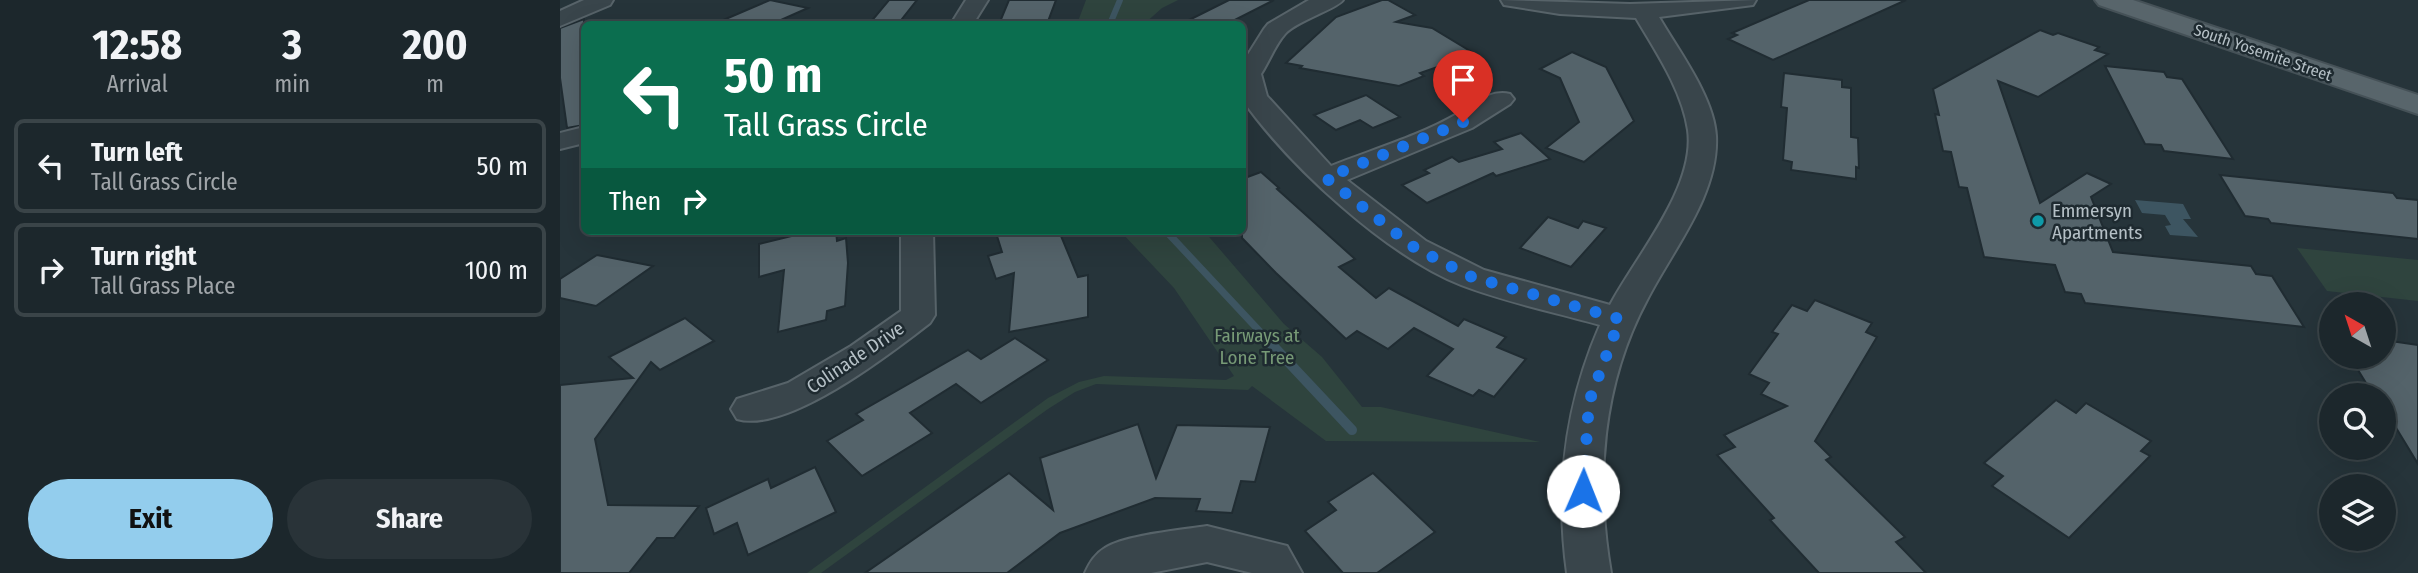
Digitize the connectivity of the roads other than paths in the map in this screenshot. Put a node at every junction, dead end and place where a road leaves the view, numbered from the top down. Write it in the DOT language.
graph roads {
  1 [pos="602,0"];
  2 [pos="977,0"];
  3 [pos="1332,0"];
  4 [pos="1512,0"];
  5 [pos="1745,0"];
  6 [pos="2108,0"];
  7 [pos="2156,0"];
  8 [pos="1645,12"];
  9 [pos="560,19"];
  10 [pos="964,21"];
  11 [pos="2418,86"];
  12 [pos="1502,99"];
  13 [pos="2418,105"];
  14 [pos="581,136"];
  15 [pos="560,141"];
  16 [pos="1326,178"];
  17 [pos="916,235"];
  18 [pos="1620,319"];
  19 [pos="750,409"];
  20 [pos="1114,567"];
  21 [pos="1280,573"];
  22 [pos="1589,573"];
  1 -- 9 [label="street"];
  2 -- 10 [label="street"];
  3 -- 16 [label="street"];
  4 -- 8 [label="street"];
  5 -- 8 [label="street"];
  6 -- 13 [label="main road, South Yosemite Street"];
  7 -- 11 [label="main road, South Yosemite Street"];
  8 -- 18 [label="street"];
  12 -- 16 [label="street"];
  14 -- 15 [label="street"];
  16 -- 18 [label="street"];
  17 -- 19 [label="street, Colinade Drive"];
  18 -- 22 [label="street"];
  20 -- 21 [label="street"];
}
